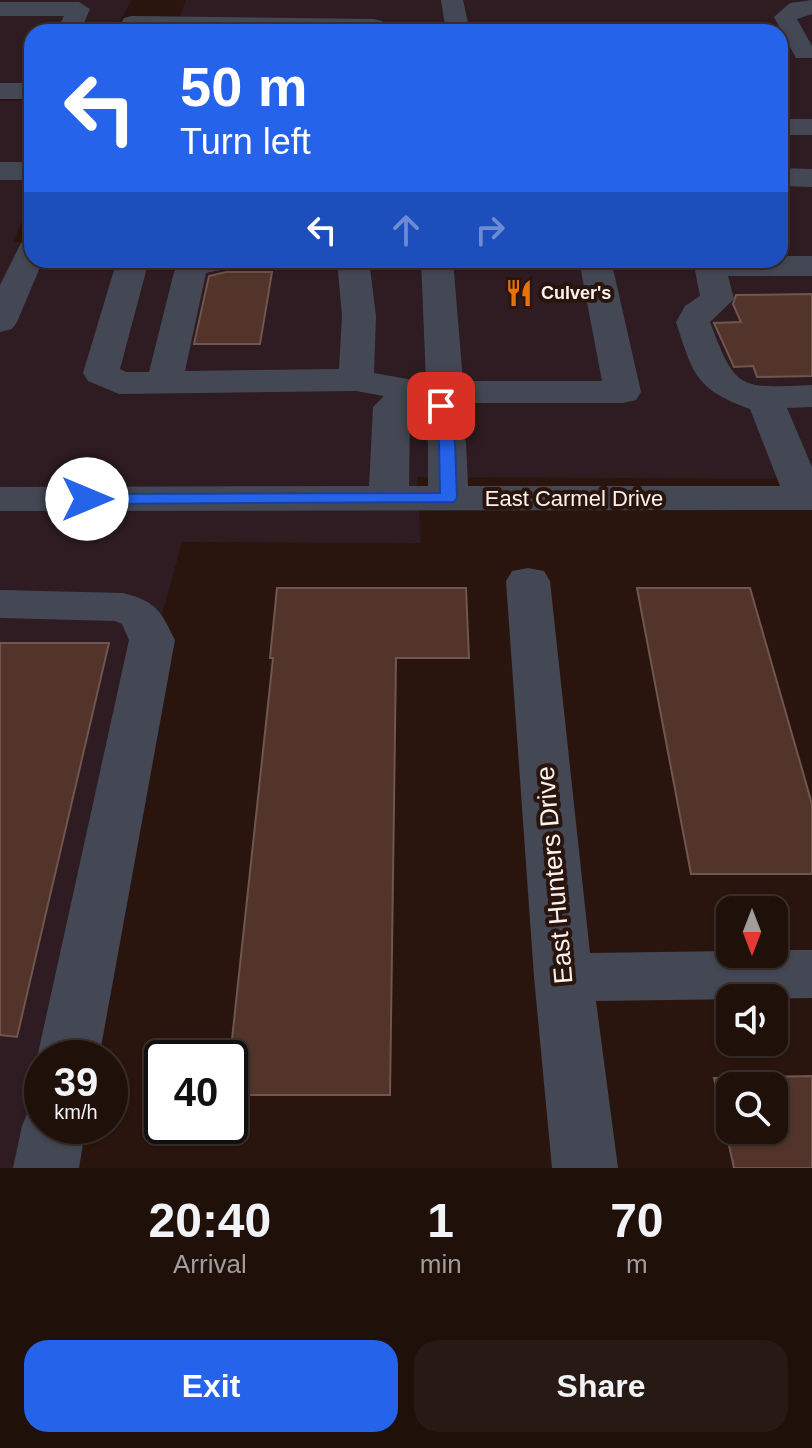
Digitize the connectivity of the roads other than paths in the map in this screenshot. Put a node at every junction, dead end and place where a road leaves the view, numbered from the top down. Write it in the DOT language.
graph roads {
  1 [pos="144,0"];
  2 [pos="452,0"];
  3 [pos="812,7"];
  4 [pos="0,9"];
  5 [pos="72,24"];
  6 [pos="132,24"];
  7 [pos="456,24"];
  8 [pos="804,53"];
  9 [pos="0,91"];
  10 [pos="24,91"];
  11 [pos="788,127"];
  12 [pos="812,127"];
  13 [pos="0,171"];
  14 [pos="24,171"];
  15 [pos="788,177"];
  16 [pos="812,178"];
  17 [pos="18,264"];
  18 [pos="788,265"];
  19 [pos="812,266"];
  20 [pos="131,268"];
  21 [pos="193,268"];
  22 [pos="354,268"];
  23 [pos="438,268"];
  24 [pos="455,268"];
  25 [pos="597,268"];
  26 [pos="711,268"];
  27 [pos="441,320"];
  28 [pos="0,322"];
  29 [pos="356,380"];
  30 [pos="165,382"];
  31 [pos="432,392"];
  32 [pos="812,396"];
  33 [pos="766,402"];
  34 [pos="448,498"];
  35 [pos="808,498"];
  36 [pos="0,499"];
  37 [pos="389,499"];
  38 [pos="528,581"];
  39 [pos="0,604"];
  40 [pos="812,974"];
  41 [pos="563,977"];
  42 [pos="72,1040"];
  43 [pos="51,1144"];
  44 [pos="46,1168"];
  45 [pos="585,1168"];
  1 -- 6 [label="street"];
  2 -- 7 [label="street"];
  3 -- 8 [label="street"];
  4 -- 5 [label="street"];
  9 -- 10 [label="street"];
  11 -- 12 [label="street"];
  13 -- 14 [label="street"];
  15 -- 16 [label="street"];
  17 -- 28 [label="street"];
  18 -- 19 [label="street"];
  20 -- 30 [label="street"];
  21 -- 30 [label="street"];
  22 -- 29 [label="street"];
  23 -- 27 [label="street"];
  24 -- 27 [label="street"];
  25 -- 31 [label="street"];
  26 -- 33 [label="street"];
  27 -- 31 [label="street"];
  29 -- 30 [label="street"];
  29 -- 31 [label="street"];
  31 -- 34 [label="street"];
  31 -- 37 [label="street"];
  32 -- 33 [label="street"];
  33 -- 35 [label="street"];
  34 -- 35 [label="street, East Carmel Drive"];
  34 -- 37 [label="street, East Carmel Drive"];
  36 -- 37 [label="street, East Carmel Drive"];
  38 -- 41 [label="street, East Hunters Drive"];
  39 -- 42 [label="street"];
  40 -- 41 [label="street"];
  41 -- 45 [label="street, East Hunters Drive"];
  43 -- 44 [label="street"];
}
